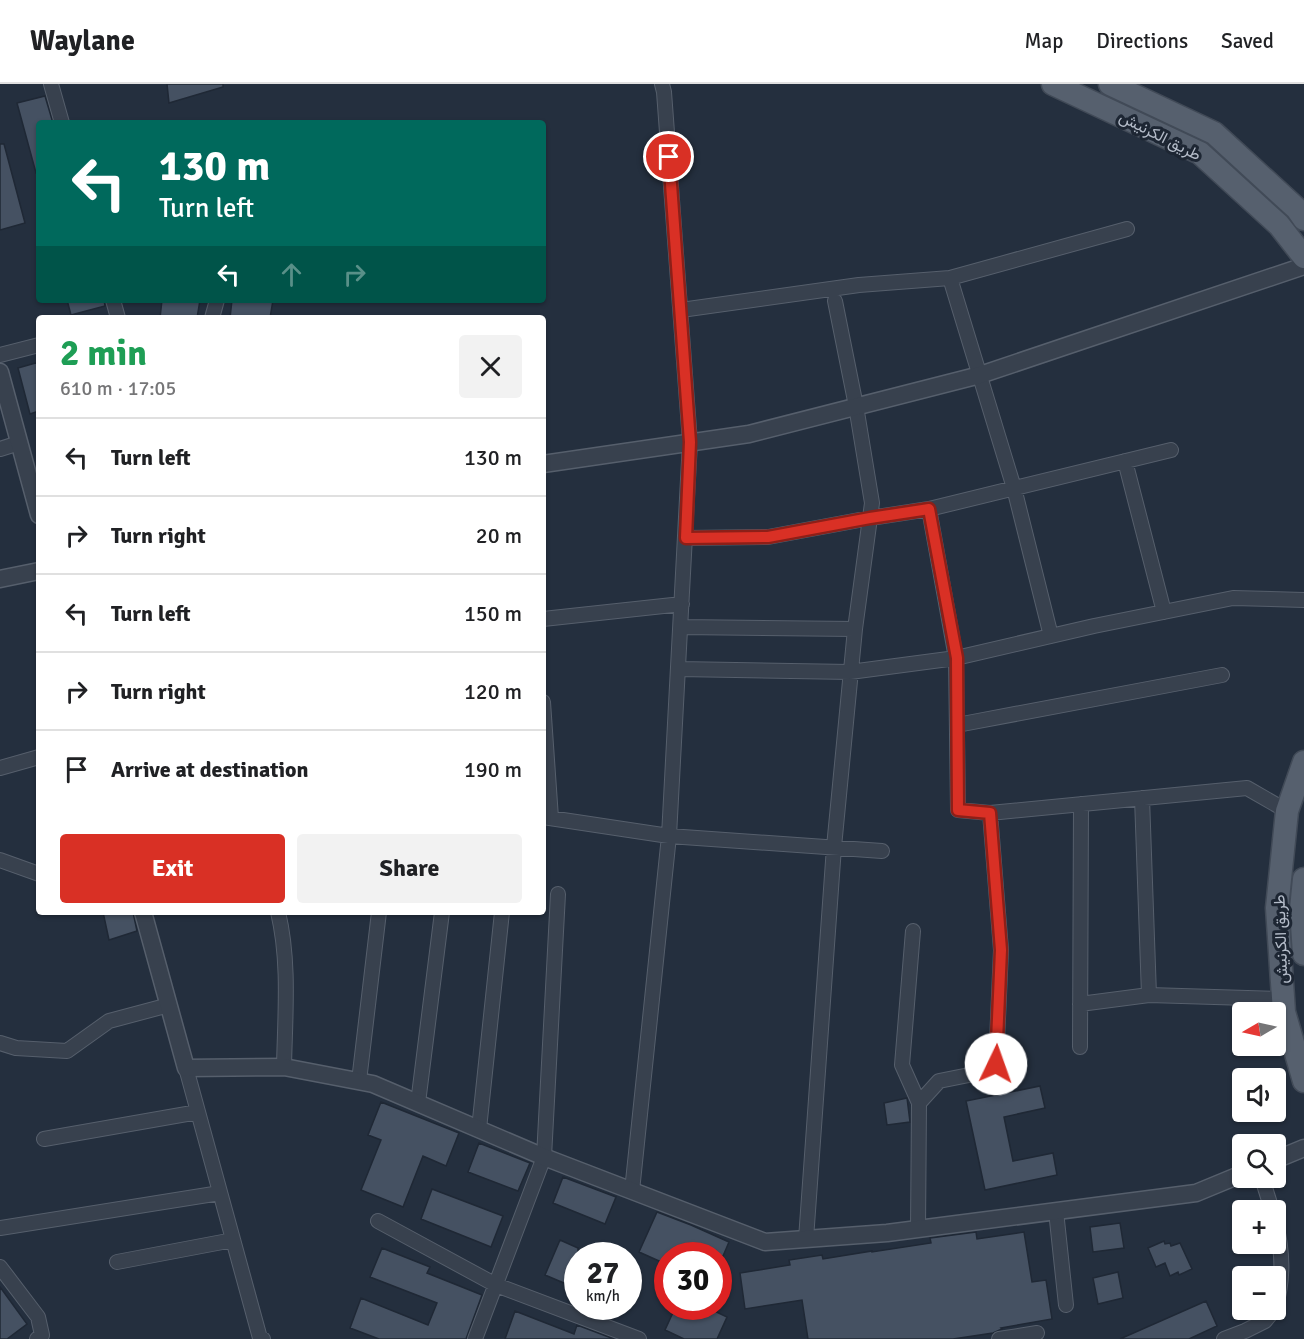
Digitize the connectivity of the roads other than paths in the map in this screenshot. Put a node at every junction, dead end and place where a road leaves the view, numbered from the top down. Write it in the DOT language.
graph roads {
  1 [pos="51,84"];
  2 [pos="662,84"];
  3 [pos="1053,84"];
  4 [pos="1110,84"];
  5 [pos="61,120"];
  6 [pos="1304,219"];
  7 [pos="1127,229"];
  8 [pos="1304,257"];
  9 [pos="1304,266"];
  10 [pos="950,278"];
  11 [pos="835,300"];
  12 [pos="681,310"];
  13 [pos="36,346"];
  14 [pos="0,355"];
  15 [pos="0,372"];
  16 [pos="980,375"];
  17 [pos="856,406"];
  18 [pos="690,442"];
  19 [pos="19,443"];
  20 [pos="0,449"];
  21 [pos="1171,450"];
  22 [pos="1125,461"];
  23 [pos="546,464"];
  24 [pos="33,468"];
  25 [pos="1014,488"];
  26 [pos="36,492"];
  27 [pos="929,509"];
  28 [pos="870,518"];
  29 [pos="686,538"];
  30 [pos="36,572"];
  31 [pos="0,579"];
  32 [pos="1304,600"];
  33 [pos="682,604"];
  34 [pos="1164,612"];
  35 [pos="546,619"];
  36 [pos="681,627"];
  37 [pos="855,629"];
  38 [pos="1051,636"];
  39 [pos="957,658"];
  40 [pos="679,669"];
  41 [pos="850,672"];
  42 [pos="1222,675"];
  43 [pos="957,725"];
  44 [pos="36,758"];
  45 [pos="1304,762"];
  46 [pos="0,768"];
  47 [pos="546,789"];
  48 [pos="1142,798"];
  49 [pos="1081,804"];
  50 [pos="1287,811"];
  51 [pos="990,813"];
  52 [pos="547,818"];
  53 [pos="669,836"];
  54 [pos="834,847"];
  55 [pos="882,851"];
  56 [pos="0,860"];
  57 [pos="36,873"];
  58 [pos="1304,879"];
  59 [pos="558,894"];
  60 [pos="144,915"];
  61 [pos="279,915"];
  62 [pos="379,915"];
  63 [pos="442,915"];
  64 [pos="502,915"];
  65 [pos="913,931"];
  66 [pos="1304,954"];
  67 [pos="1149,995"];
  68 [pos="1283,999"];
  69 [pos="1080,1004"];
  70 [pos="169,1005"];
  71 [pos="0,1043"];
  72 [pos="1080,1047"];
  73 [pos="284,1067"];
  74 [pos="186,1068"];
  75 [pos="359,1081"];
  76 [pos="1304,1081"];
  77 [pos="418,1103"];
  78 [pos="919,1103"];
  79 [pos="198,1112"];
  80 [pos="479,1129"];
  81 [pos="44,1139"];
  82 [pos="1304,1149"];
  83 [pos="1286,1156"];
  84 [pos="544,1157"];
  85 [pos="1232,1178"];
  86 [pos="632,1191"];
  87 [pos="220,1193"];
  88 [pos="1056,1211"];
  89 [pos="378,1221"];
  90 [pos="0,1228"];
  91 [pos="918,1228"];
  92 [pos="806,1239"];
  93 [pos="233,1240"];
  94 [pos="117,1262"];
  95 [pos="0,1267"];
  96 [pos="496,1285"];
  97 [pos="1066,1305"];
  98 [pos="1266,1320"];
  99 [pos="1037,1333"];
  100 [pos="37,1339"];
  101 [pos="263,1339"];
  102 [pos="475,1339"];
  103 [pos="639,1339"];
  104 [pos="999,1339"];
  105 [pos="1224,1339"];
  1 -- 5 [label="street"];
  2 -- 12 [label="street"];
  3 -- 8 [label="main road, طريق الكرنيش"];
  4 -- 6 [label="main road, طريق الكرنيش"];
  7 -- 10 [label="street"];
  9 -- 16 [label="street"];
  10 -- 12 [label="street"];
  10 -- 16 [label="street"];
  11 -- 17 [label="street"];
  12 -- 18 [label="street"];
  13 -- 14 [label="street"];
  15 -- 19 [label="street"];
  16 -- 17 [label="street"];
  16 -- 25 [label="street"];
  17 -- 18 [label="street"];
  17 -- 28 [label="street"];
  18 -- 23 [label="street"];
  18 -- 29 [label="street"];
  19 -- 20 [label="street"];
  19 -- 24 [label="street"];
  21 -- 22 [label="street"];
  22 -- 25 [label="street"];
  22 -- 34 [label="street"];
  24 -- 26 [label="street"];
  25 -- 27 [label="street"];
  25 -- 38 [label="street"];
  27 -- 28 [label="street"];
  27 -- 39 [label="street"];
  28 -- 29 [label="street"];
  28 -- 37 [label="street"];
  29 -- 33 [label="street"];
  30 -- 31 [label="street"];
  32 -- 34 [label="street"];
  33 -- 35 [label="street"];
  33 -- 36 [label="street"];
  34 -- 38 [label="street"];
  36 -- 37 [label="street"];
  36 -- 40 [label="street"];
  37 -- 41 [label="street"];
  38 -- 39 [label="street"];
  39 -- 41 [label="street"];
  39 -- 43 [label="street"];
  40 -- 41 [label="street"];
  40 -- 53 [label="street"];
  41 -- 54 [label="street"];
  42 -- 43 [label="street"];
  43 -- 51 [label="street"];
  44 -- 46 [label="street"];
  45 -- 50 [label="main road, طريق الكرنيش"];
  47 -- 52 [label="street"];
  48 -- 49 [label="street"];
  48 -- 50 [label="street"];
  48 -- 67 [label="street"];
  49 -- 51 [label="street"];
  49 -- 69 [label="street"];
  50 -- 68 [label="main road, طريق الكرنيش"];
  51 -- 78 [label="street"];
  52 -- 53 [label="street"];
  53 -- 54 [label="street"];
  53 -- 86 [label="street"];
  54 -- 55 [label="street"];
  54 -- 92 [label="street"];
  56 -- 57 [label="street"];
  58 -- 66 [label="main road, طريق الكرنيش"];
  59 -- 84 [label="street"];
  60 -- 70 [label="street"];
  61 -- 73 [label="street"];
  62 -- 75 [label="street"];
  63 -- 77 [label="street"];
  64 -- 80 [label="street"];
  65 -- 78 [label="street"];
  67 -- 68 [label="street"];
  67 -- 69 [label="street"];
  68 -- 76 [label="main road, طريق الكرنيش"];
  69 -- 72 [label="street"];
  70 -- 71 [label="street"];
  70 -- 74 [label="street"];
  73 -- 74 [label="street"];
  73 -- 75 [label="street"];
  74 -- 79 [label="street"];
  75 -- 77 [label="street"];
  77 -- 80 [label="street"];
  78 -- 91 [label="street"];
  79 -- 81 [label="street"];
  79 -- 87 [label="street"];
  80 -- 84 [label="street"];
  82 -- 83 [label="street"];
  84 -- 86 [label="street"];
  84 -- 96 [label="street"];
  85 -- 88 [label="street"];
  86 -- 92 [label="street"];
  87 -- 90 [label="street"];
  87 -- 93 [label="street"];
  88 -- 91 [label="street"];
  88 -- 97 [label="street"];
  89 -- 96 [label="street"];
  91 -- 92 [label="street"];
  93 -- 94 [label="street"];
  93 -- 101 [label="street"];
  95 -- 100 [label="street"];
  96 -- 102 [label="street"];
  96 -- 103 [label="street"];
  98 -- 105 [label="street"];
  99 -- 104 [label="street"];
}
